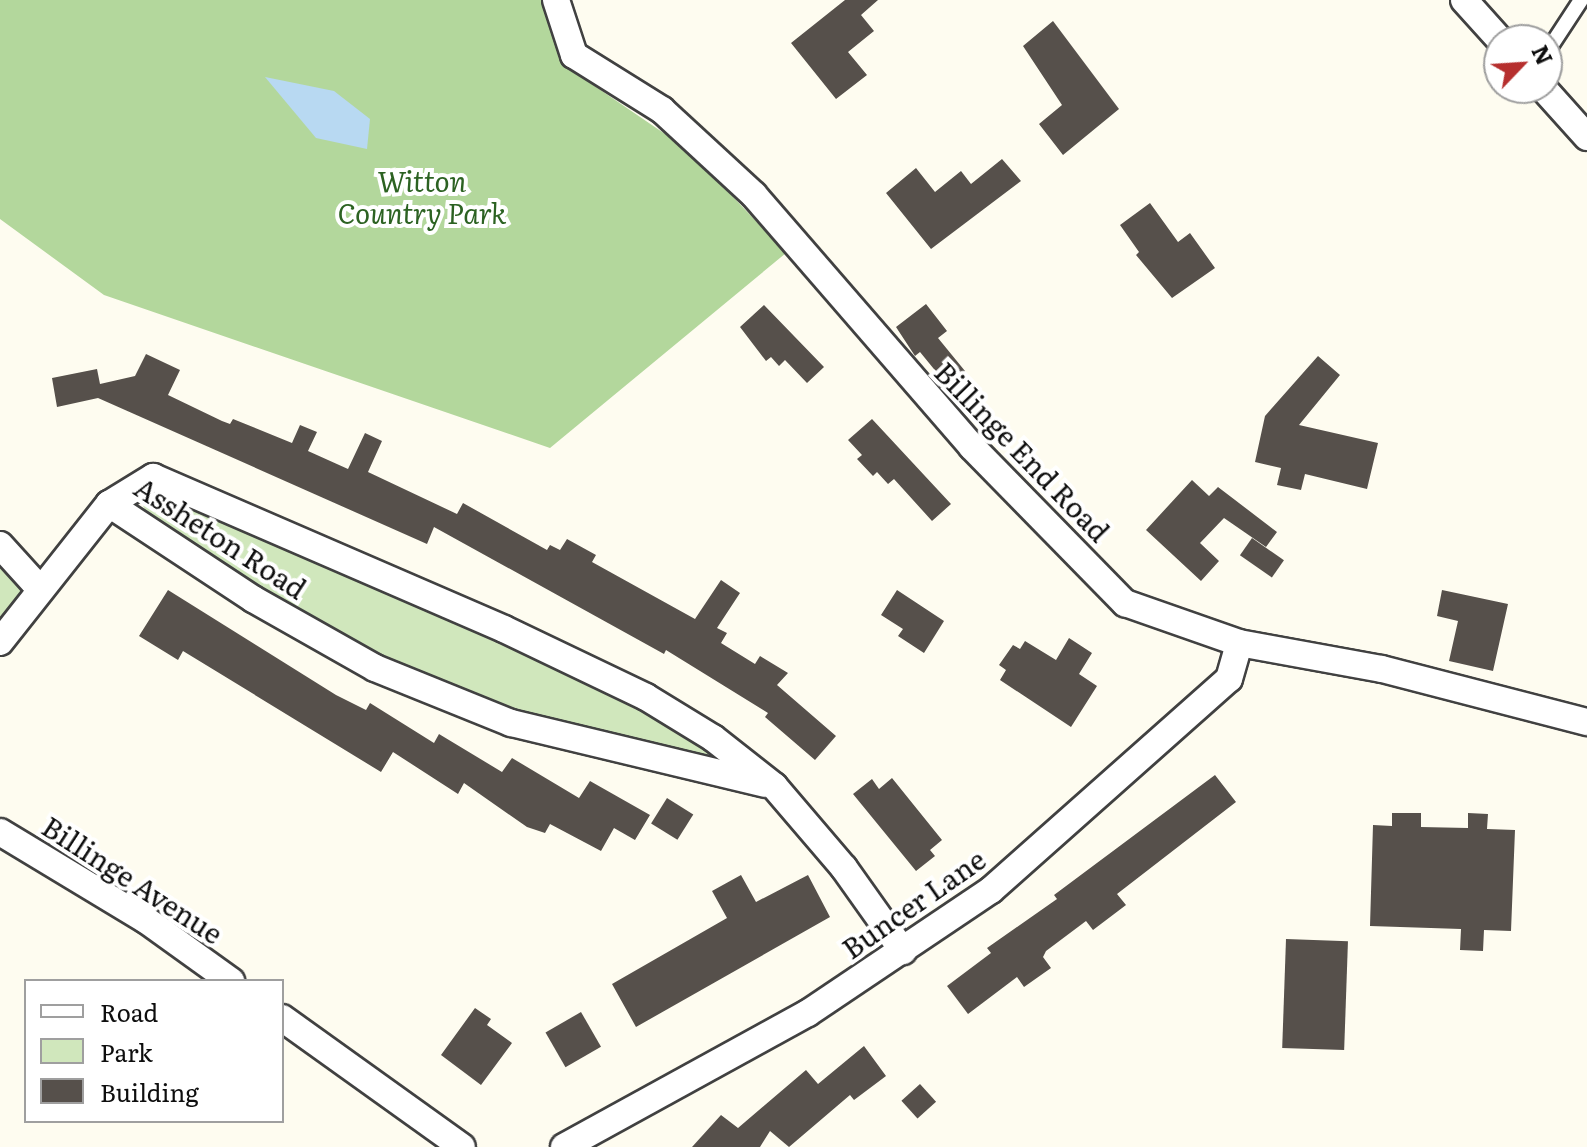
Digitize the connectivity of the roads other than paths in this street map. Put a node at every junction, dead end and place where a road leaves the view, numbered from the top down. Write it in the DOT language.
graph roads {
  1 [pos="556,0"];
  2 [pos="1464,0"];
  3 [pos="1581,0"];
  4 [pos="1486,24"];
  5 [pos="1563,28"];
  6 [pos="1557,104"];
  7 [pos="1587,137"];
  8 [pos="109,504"];
  9 [pos="0,545"];
  10 [pos="40,589"];
  11 [pos="0,642"];
  12 [pos="1239,643"];
  13 [pos="1587,722"];
  14 [pos="774,786"];
  15 [pos="0,832"];
  16 [pos="903,951"];
  17 [pos="228,979"];
  18 [pos="284,1019"];
  19 [pos="462,1147"];
  20 [pos="564,1147"];
  1 -- 12 [label="street, Billinge End Road"];
  2 -- 4 [label="street"];
  3 -- 5 [label="lane"];
  6 -- 7 [label="street"];
  8 -- 10 [label="street"];
  8 -- 14 [label="street, Assheton Road"];
  8 -- 14 [label="street, Assheton Road"];
  9 -- 10 [label="street"];
  10 -- 11 [label="street"];
  12 -- 13 [label="street, Billinge End Road"];
  12 -- 16 [label="street, Buncer Lane"];
  14 -- 16 [label="street, Assheton Road"];
  15 -- 17 [label="street, Billinge Avenue"];
  16 -- 20 [label="street, Buncer Lane"];
  18 -- 19 [label="street"];
}
